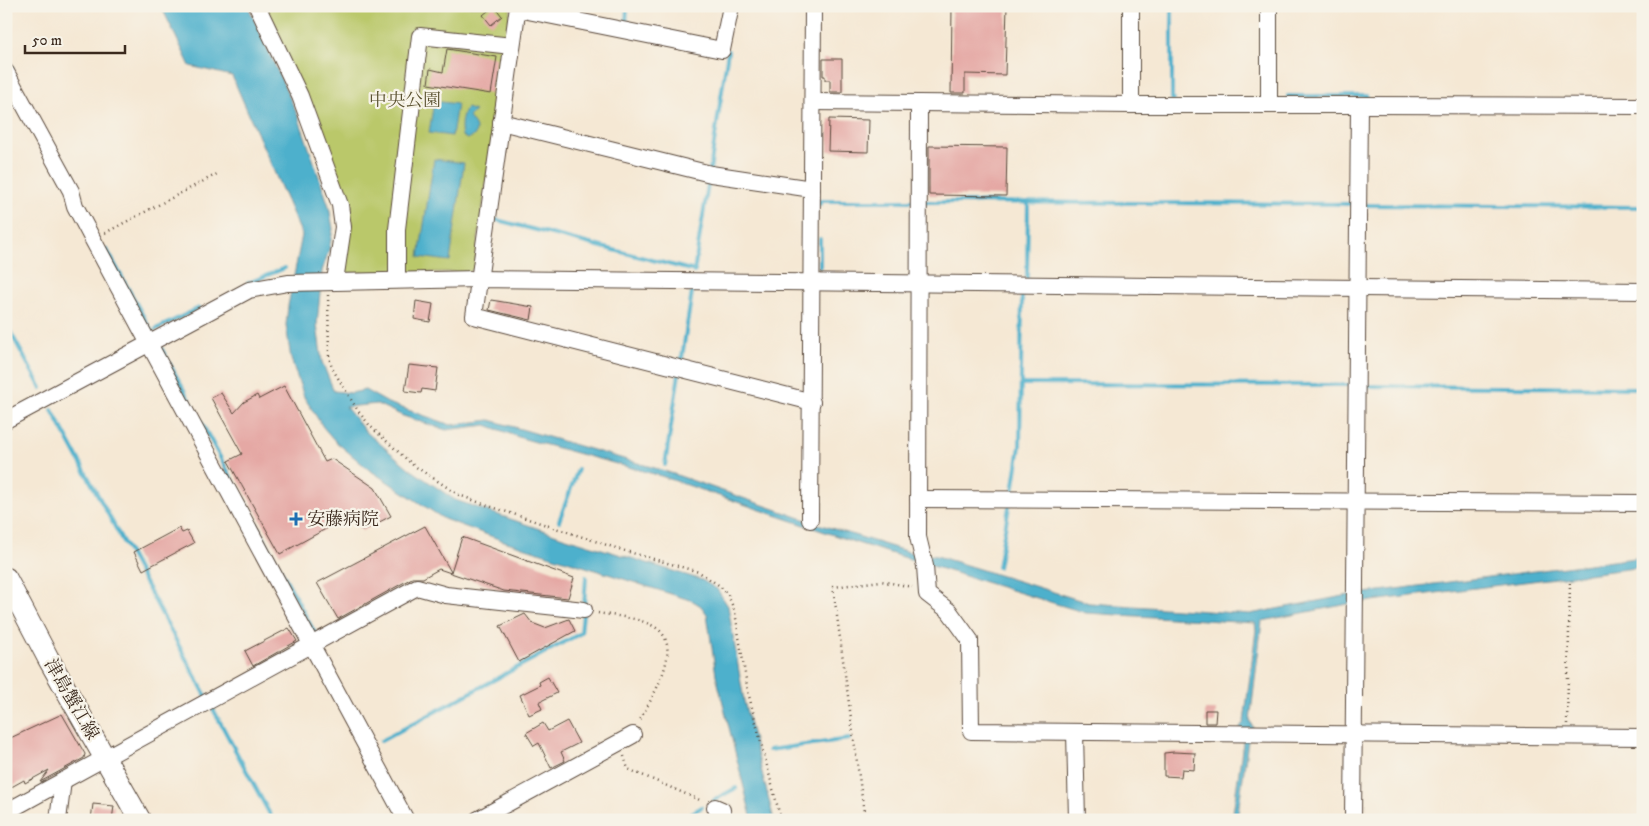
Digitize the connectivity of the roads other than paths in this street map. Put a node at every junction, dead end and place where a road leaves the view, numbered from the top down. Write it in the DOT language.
graph roads {
  1 [pos="257,6"];
  2 [pos="731,6"];
  3 [pos="813,6"];
  4 [pos="1132,6"];
  5 [pos="1269,6"];
  6 [pos="518,8"];
  7 [pos="512,46"];
  8 [pos="6,72"];
  9 [pos="813,102"];
  10 [pos="919,103"];
  11 [pos="1268,104"];
  12 [pos="1131,105"];
  13 [pos="1359,106"];
  14 [pos="1643,106"];
  15 [pos="501,122"];
  16 [pos="812,189"];
  17 [pos="479,279"];
  18 [pos="397,280"];
  19 [pos="329,281"];
  20 [pos="813,283"];
  21 [pos="919,285"];
  22 [pos="1356,288"];
  23 [pos="1643,291"];
  24 [pos="155,341"];
  25 [pos="812,402"];
  26 [pos="6,420"];
  27 [pos="918,499"];
  28 [pos="1355,502"];
  29 [pos="1643,503"];
  30 [pos="810,520"];
  31 [pos="6,578"];
  32 [pos="584,610"];
  33 [pos="312,646"];
  34 [pos="1075,732"];
  35 [pos="633,735"];
  36 [pos="1354,736"];
  37 [pos="1643,737"];
  38 [pos="105,758"];
  39 [pos="63,781"];
  40 [pos="6,812"];
  41 [pos="58,820"];
  42 [pos="140,820"];
  43 [pos="406,820"];
  44 [pos="477,820"];
  45 [pos="1077,820"];
  46 [pos="1353,820"];
  1 -- 19 [label="street"];
  2 -- 6 [label="street"];
  3 -- 9 [label="street"];
  4 -- 12 [label="street"];
  5 -- 11 [label="street"];
  6 -- 7 [label="street"];
  7 -- 15 [label="street"];
  7 -- 18 [label="street"];
  8 -- 24 [label="street"];
  9 -- 10 [label="street"];
  9 -- 16 [label="street"];
  10 -- 12 [label="street"];
  10 -- 21 [label="street"];
  11 -- 12 [label="street"];
  11 -- 13 [label="street"];
  13 -- 14 [label="street"];
  13 -- 22 [label="street"];
  15 -- 16 [label="street"];
  15 -- 17 [label="street"];
  16 -- 20 [label="street"];
  17 -- 18 [label="street"];
  17 -- 20 [label="street"];
  17 -- 25 [label="street"];
  18 -- 19 [label="street"];
  19 -- 24 [label="street"];
  20 -- 21 [label="street"];
  20 -- 25 [label="street"];
  21 -- 22 [label="street"];
  21 -- 27 [label="street"];
  22 -- 23 [label="street"];
  22 -- 28 [label="street"];
  24 -- 26 [label="street"];
  24 -- 33 [label="street"];
  25 -- 30 [label="street"];
  27 -- 28 [label="street"];
  27 -- 34 [label="street"];
  28 -- 29 [label="street"];
  28 -- 36 [label="street"];
  31 -- 38 [label="main road, 津島蟹江線"];
  32 -- 33 [label="street"];
  33 -- 38 [label="street"];
  33 -- 43 [label="street"];
  34 -- 36 [label="street"];
  34 -- 45 [label="street"];
  35 -- 44 [label="street"];
  36 -- 37 [label="street"];
  36 -- 46 [label="street"];
  38 -- 39 [label="street"];
  38 -- 42 [label="main road, 津島蟹江線"];
  39 -- 40 [label="street"];
  39 -- 41 [label="street"];
}
